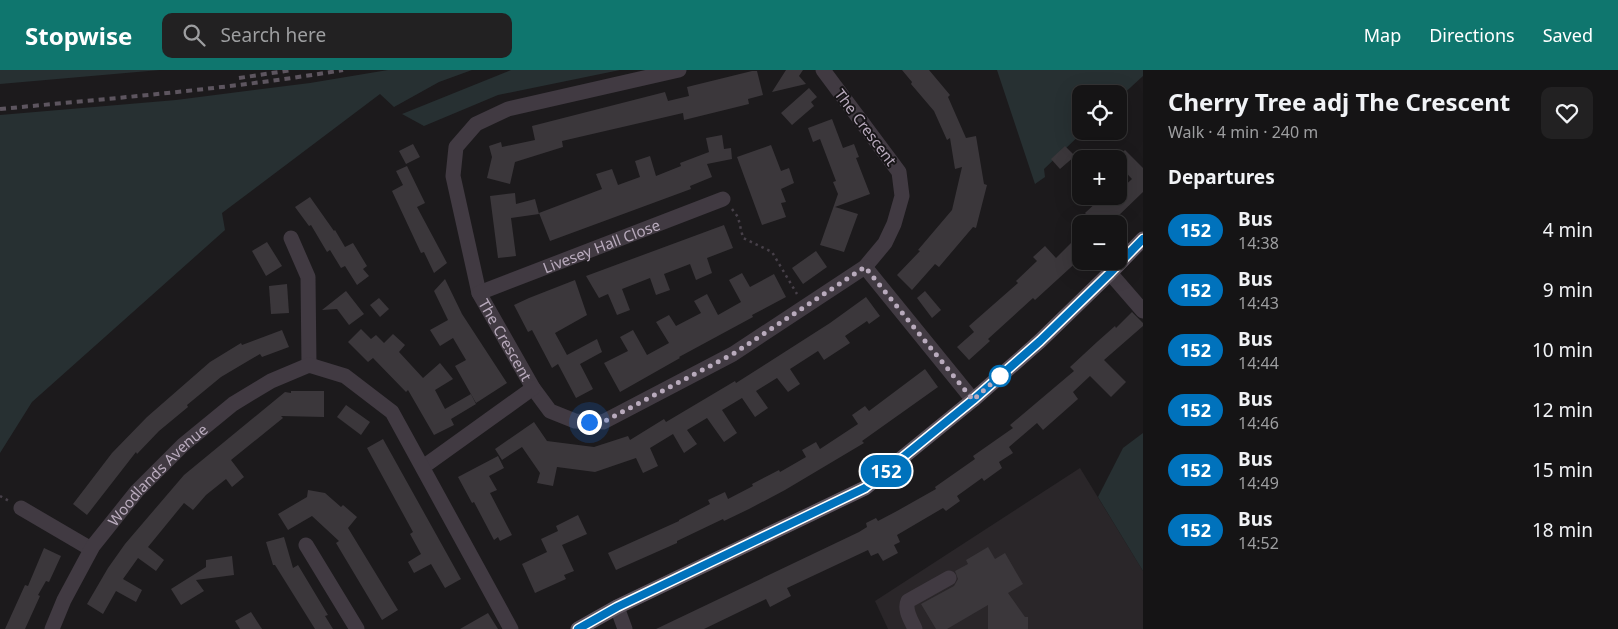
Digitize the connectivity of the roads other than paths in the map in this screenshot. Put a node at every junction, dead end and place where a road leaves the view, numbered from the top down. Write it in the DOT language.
graph roads {
  1 [pos="680,70"];
  2 [pos="823,70"];
  3 [pos="723,198"];
  4 [pos="291,238"];
  5 [pos="1143,239"];
  6 [pos="865,267"];
  7 [pos="1110,273"];
  8 [pos="479,293"];
  9 [pos="1143,310"];
  10 [pos="309,365"];
  11 [pos="533,388"];
  12 [pos="973,400"];
  13 [pos="423,467"];
  14 [pos="21,508"];
  15 [pos="306,545"];
  16 [pos="91,549"];
  17 [pos="949,578"];
  18 [pos="617,607"];
  19 [pos="52,629"];
  20 [pos="357,629"];
  21 [pos="511,629"];
  22 [pos="578,629"];
  23 [pos="625,629"];
  24 [pos="915,629"];
  1 -- 8 [label="street, The Crescent"];
  2 -- 6 [label="street, The Crescent"];
  3 -- 8 [label="street, Livesey Hall Close"];
  4 -- 10 [label="street"];
  5 -- 7 [label="main road"];
  6 -- 11 [label="street, The Crescent"];
  6 -- 12 [label="street"];
  7 -- 9 [label="street"];
  7 -- 12 [label="main road"];
  8 -- 11 [label="street, The Crescent"];
  10 -- 13 [label="street"];
  10 -- 16 [label="street, Woodlands Avenue"];
  11 -- 13 [label="street"];
  12 -- 18 [label="main road"];
  13 -- 21 [label="street"];
  14 -- 16 [label="street"];
  15 -- 20 [label="street"];
  16 -- 19 [label="street, Woodlands Avenue"];
  17 -- 24 [label="street"];
  18 -- 22 [label="main road"];
  18 -- 23 [label="street"];
}
